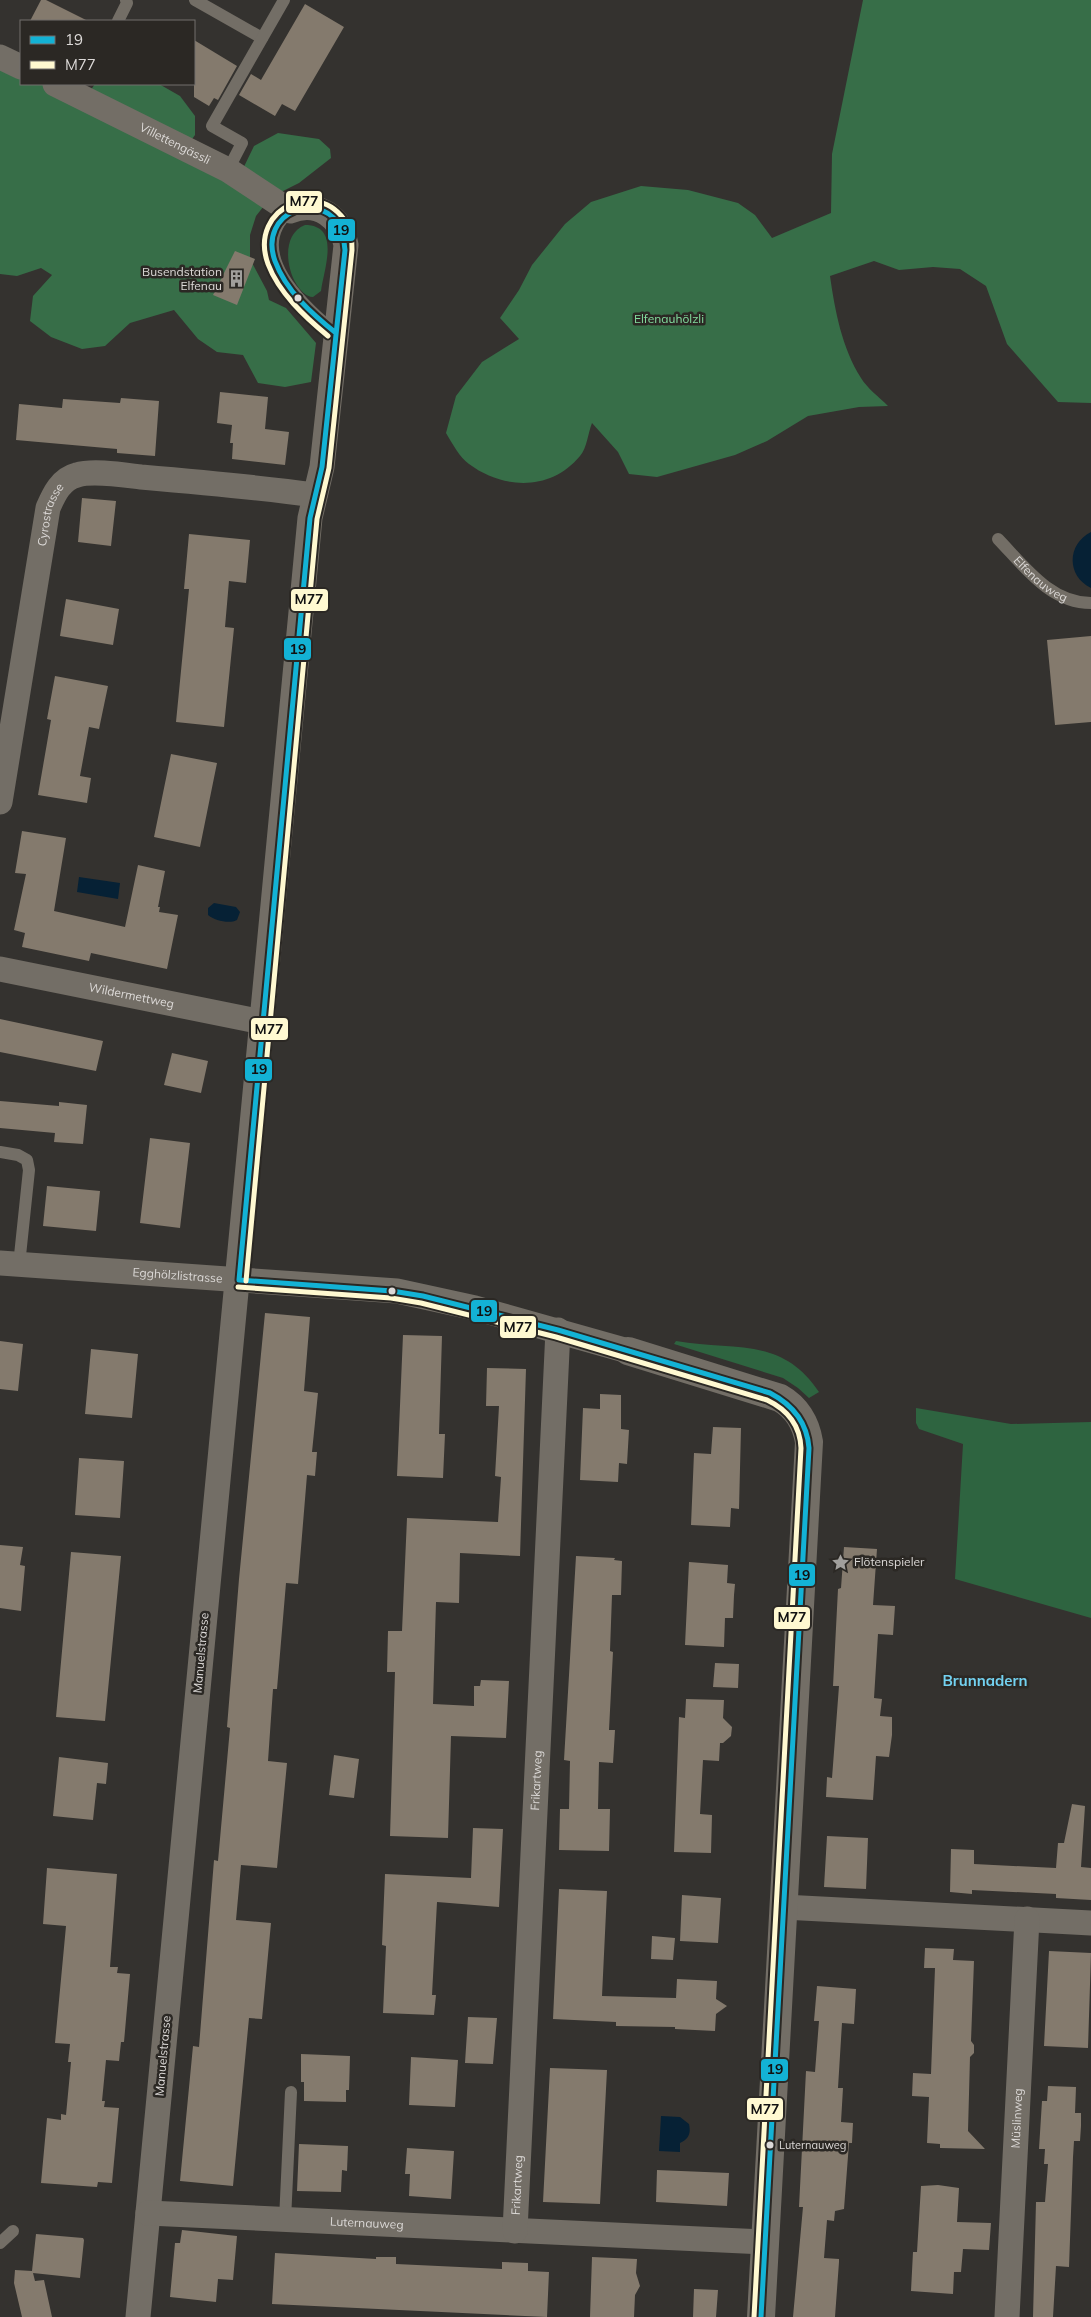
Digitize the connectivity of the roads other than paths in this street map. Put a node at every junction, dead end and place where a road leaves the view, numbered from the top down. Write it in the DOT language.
graph roads {
  1 [pos="126,0"];
  2 [pos="195,0"];
  3 [pos="284,0"];
  4 [pos="118,20"];
  5 [pos="262,38"];
  6 [pos="0,57"];
  7 [pos="20,67"];
  8 [pos="69,87"];
  9 [pos="228,170"];
  10 [pos="290,211"];
  11 [pos="336,333"];
  12 [pos="315,495"];
  13 [pos="998,539"];
  14 [pos="1091,603"];
  15 [pos="0,802"];
  16 [pos="0,969"];
  17 [pos="262,1022"];
  18 [pos="0,1152"];
  19 [pos="10,1264"];
  20 [pos="238,1280"];
  21 [pos="558,1330"];
  22 [pos="628,1351"];
  23 [pos="783,1907"];
  24 [pos="1027,1919"];
  25 [pos="1091,1923"];
  26 [pos="291,2092"];
  27 [pos="148,2213"];
  28 [pos="285,2220"];
  29 [pos="515,2231"];
  30 [pos="13,2232"];
  31 [pos="765,2242"];
  32 [pos="0,2243"];
  33 [pos="138,2317"];
  34 [pos="761,2317"];
  35 [pos="1007,2317"];
  1 -- 4 [label="lane"];
  2 -- 5 [label="lane"];
  3 -- 5 [label="lane"];
  5 -- 9 [label="lane"];
  6 -- 7 [label="street"];
  8 -- 9 [label="street, Villettengässli"];
  9 -- 10 [label="street, Villettengässli"];
  10 -- 11 [label="lane"];
  10 -- 11 [label="street, Manuelstrasse"];
  11 -- 12 [label="street, Manuelstrasse"];
  12 -- 15 [label="street, Cyrostrasse"];
  12 -- 17 [label="street, Manuelstrasse"];
  13 -- 14 [label="lane, Elfenauweg"];
  16 -- 17 [label="street, Wildermettweg"];
  17 -- 20 [label="street, Manuelstrasse"];
  18 -- 19 [label="lane"];
  19 -- 20 [label="street, Egghölzlistrasse"];
  20 -- 21 [label="street, Egghölzlistrasse"];
  20 -- 27 [label="street, Manuelstrasse"];
  21 -- 22 [label="street, Egghölzlistrasse"];
  21 -- 29 [label="street, Frikartweg"];
  22 -- 23 [label="street, Egghölzlistrasse"];
  23 -- 24 [label="street"];
  23 -- 31 [label="street"];
  24 -- 25 [label="street"];
  24 -- 35 [label="street, Müslinweg"];
  26 -- 28 [label="lane"];
  27 -- 28 [label="street, Luternauweg"];
  27 -- 33 [label="street, Manuelstrasse"];
  28 -- 29 [label="street, Luternauweg"];
  29 -- 31 [label="street, Luternauweg"];
  30 -- 32 [label="lane"];
  31 -- 34 [label="street"];
}
